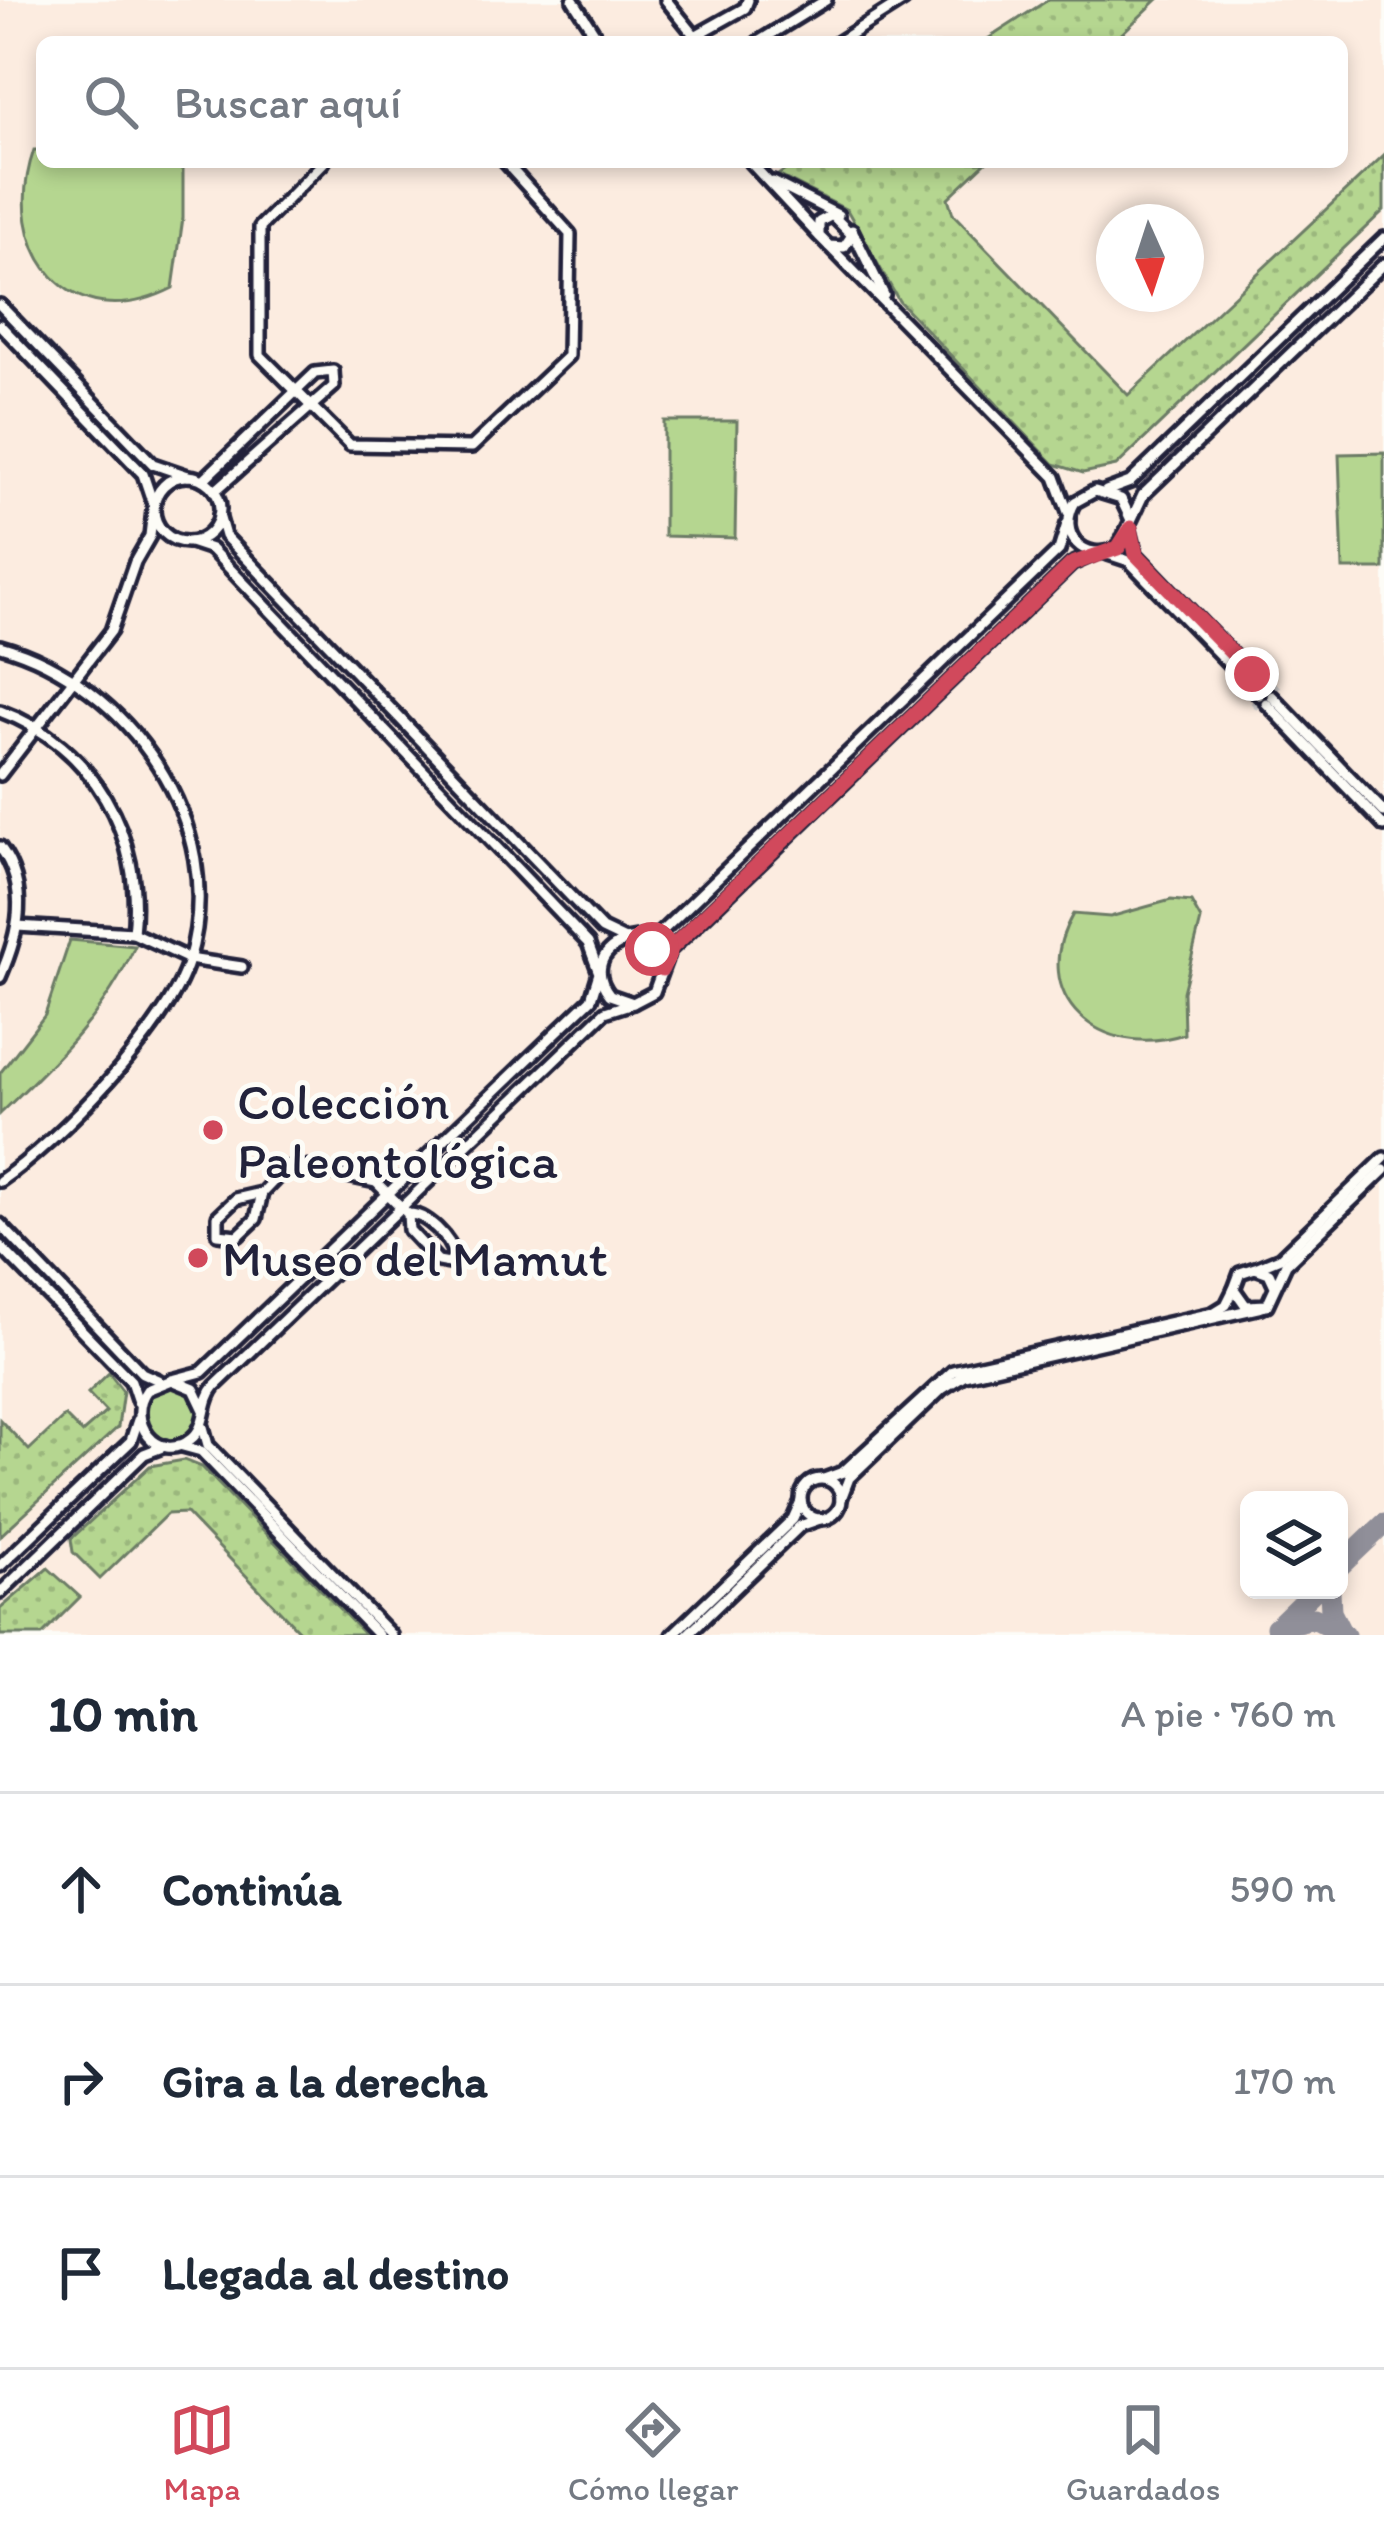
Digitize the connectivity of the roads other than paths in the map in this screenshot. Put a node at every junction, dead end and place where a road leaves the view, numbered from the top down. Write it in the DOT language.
graph roads {
  1 [pos="573,0"];
  2 [pos="666,0"];
  3 [pos="748,0"];
  4 [pos="826,0"];
  5 [pos="904,0"];
  6 [pos="596,36"];
  7 [pos="768,36"];
  8 [pos="847,36"];
  9 [pos="318,168"];
  10 [pos="510,168"];
  11 [pos="758,168"];
  12 [pos="760,168"];
  13 [pos="839,217"];
  14 [pos="849,227"];
  15 [pos="819,236"];
  16 [pos="1384,238"];
  17 [pos="829,246"];
  18 [pos="1384,264"];
  19 [pos="0,305"];
  20 [pos="898,314"];
  21 [pos="0,325"];
  22 [pos="296,395"];
  23 [pos="306,406"];
  24 [pos="260,429"];
  25 [pos="269,438"];
  26 [pos="188,476"];
  27 [pos="1055,476"];
  28 [pos="203,480"];
  29 [pos="215,491"];
  30 [pos="1098,491"];
  31 [pos="153,507"];
  32 [pos="220,515"];
  33 [pos="1068,519"];
  34 [pos="1131,524"];
  35 [pos="185,542"];
  36 [pos="145,550"];
  37 [pos="1098,554"];
  38 [pos="0,646"];
  39 [pos="1246,676"];
  40 [pos="74,678"];
  41 [pos="1266,696"];
  42 [pos="0,711"];
  43 [pos="1282,713"];
  44 [pos="36,728"];
  45 [pos="0,775"];
  46 [pos="1384,812"];
  47 [pos="1384,826"];
  48 [pos="0,847"];
  49 [pos="16,926"];
  50 [pos="133,933"];
  51 [pos="632,941"];
  52 [pos="190,959"];
  53 [pos="242,967"];
  54 [pos="662,969"];
  55 [pos="599,973"];
  56 [pos="0,977"];
  57 [pos="633,1003"];
  58 [pos="1384,1158"];
  59 [pos="1384,1170"];
  60 [pos="2,1182"];
  61 [pos="262,1193"];
  62 [pos="389,1193"];
  63 [pos="405,1210"];
  64 [pos="0,1224"];
  65 [pos="0,1246"];
  66 [pos="1256,1268"];
  67 [pos="1275,1286"];
  68 [pos="1234,1288"];
  69 [pos="1262,1307"];
  70 [pos="167,1380"];
  71 [pos="138,1410"];
  72 [pos="204,1415"];
  73 [pos="170,1446"];
  74 [pos="824,1479"];
  75 [pos="841,1499"];
  76 [pos="801,1502"];
  77 [pos="820,1519"];
  78 [pos="0,1566"];
  79 [pos="0,1593"];
  80 [pos="706,1610"];
  81 [pos="378,1635"];
  82 [pos="391,1635"];
  83 [pos="672,1635"];
  84 [pos="687,1635"];
  1 -- 6 [label="street"];
  2 -- 3 [label="street"];
  4 -- 7 [label="street"];
  5 -- 8 [label="street"];
  9 -- 22 [label="street"];
  10 -- 23 [label="street"];
  11 -- 15 [label="street"];
  12 -- 13 [label="street"];
  13 -- 14 [label="street"];
  13 -- 15 [label="street"];
  14 -- 17 [label="street"];
  14 -- 20 [label="street"];
  15 -- 17 [label="street"];
  16 -- 30 [label="street"];
  17 -- 20 [label="street"];
  18 -- 34 [label="street"];
  19 -- 26 [label="street"];
  20 -- 27 [label="street"];
  21 -- 31 [label="street"];
  22 -- 23 [label="street"];
  22 -- 23 [label="street"];
  22 -- 24 [label="street"];
  23 -- 25 [label="street"];
  24 -- 25 [label="street"];
  24 -- 28 [label="street"];
  25 -- 29 [label="street"];
  26 -- 28 [label="street"];
  26 -- 31 [label="street"];
  27 -- 30 [label="street"];
  27 -- 33 [label="street"];
  28 -- 29 [label="street"];
  29 -- 32 [label="street"];
  30 -- 33 [label="street"];
  30 -- 34 [label="street"];
  31 -- 35 [label="street"];
  31 -- 36 [label="street"];
  32 -- 35 [label="street"];
  32 -- 51 [label="street"];
  33 -- 37 [label="street"];
  33 -- 51 [label="street"];
  34 -- 37 [label="street"];
  34 -- 39 [label="street"];
  35 -- 36 [label="street"];
  35 -- 55 [label="street"];
  36 -- 40 [label="street"];
  37 -- 39 [label="street"];
  37 -- 54 [label="street"];
  38 -- 40 [label="street"];
  39 -- 41 [label="street"];
  39 -- 41 [label="street"];
  40 -- 44 [label="street"];
  40 -- 52 [label="street"];
  41 -- 43 [label="street"];
  42 -- 44 [label="street"];
  43 -- 46 [label="street"];
  43 -- 47 [label="street"];
  44 -- 45 [label="street"];
  44 -- 50 [label="street"];
  48 -- 49 [label="street"];
  49 -- 50 [label="street"];
  49 -- 56 [label="street"];
  50 -- 52 [label="street"];
  51 -- 54 [label="street"];
  51 -- 55 [label="street"];
  52 -- 53 [label="street"];
  52 -- 60 [label="street"];
  54 -- 57 [label="street"];
  55 -- 57 [label="street"];
  55 -- 62 [label="street"];
  57 -- 63 [label="street"];
  58 -- 66 [label="street"];
  59 -- 67 [label="street"];
  61 -- 61 [label="street"];
  61 -- 62 [label="street"];
  62 -- 63 [label="street"];
  62 -- 70 [label="street"];
  63 -- 63 [label="street"];
  63 -- 72 [label="street"];
  64 -- 70 [label="street"];
  65 -- 71 [label="street"];
  66 -- 67 [label="street"];
  66 -- 68 [label="street"];
  67 -- 69 [label="street"];
  68 -- 69 [label="street"];
  68 -- 74 [label="street"];
  69 -- 75 [label="street"];
  70 -- 71 [label="street"];
  70 -- 72 [label="street"];
  71 -- 73 [label="street"];
  71 -- 78 [label="street"];
  72 -- 73 [label="street"];
  72 -- 82 [label="street"];
  73 -- 79 [label="street"];
  73 -- 81 [label="street"];
  74 -- 75 [label="street"];
  74 -- 76 [label="street"];
  75 -- 77 [label="street"];
  76 -- 77 [label="street"];
  76 -- 80 [label="street"];
  77 -- 80 [label="street"];
  80 -- 83 [label="street"];
  80 -- 84 [label="street"];
}
